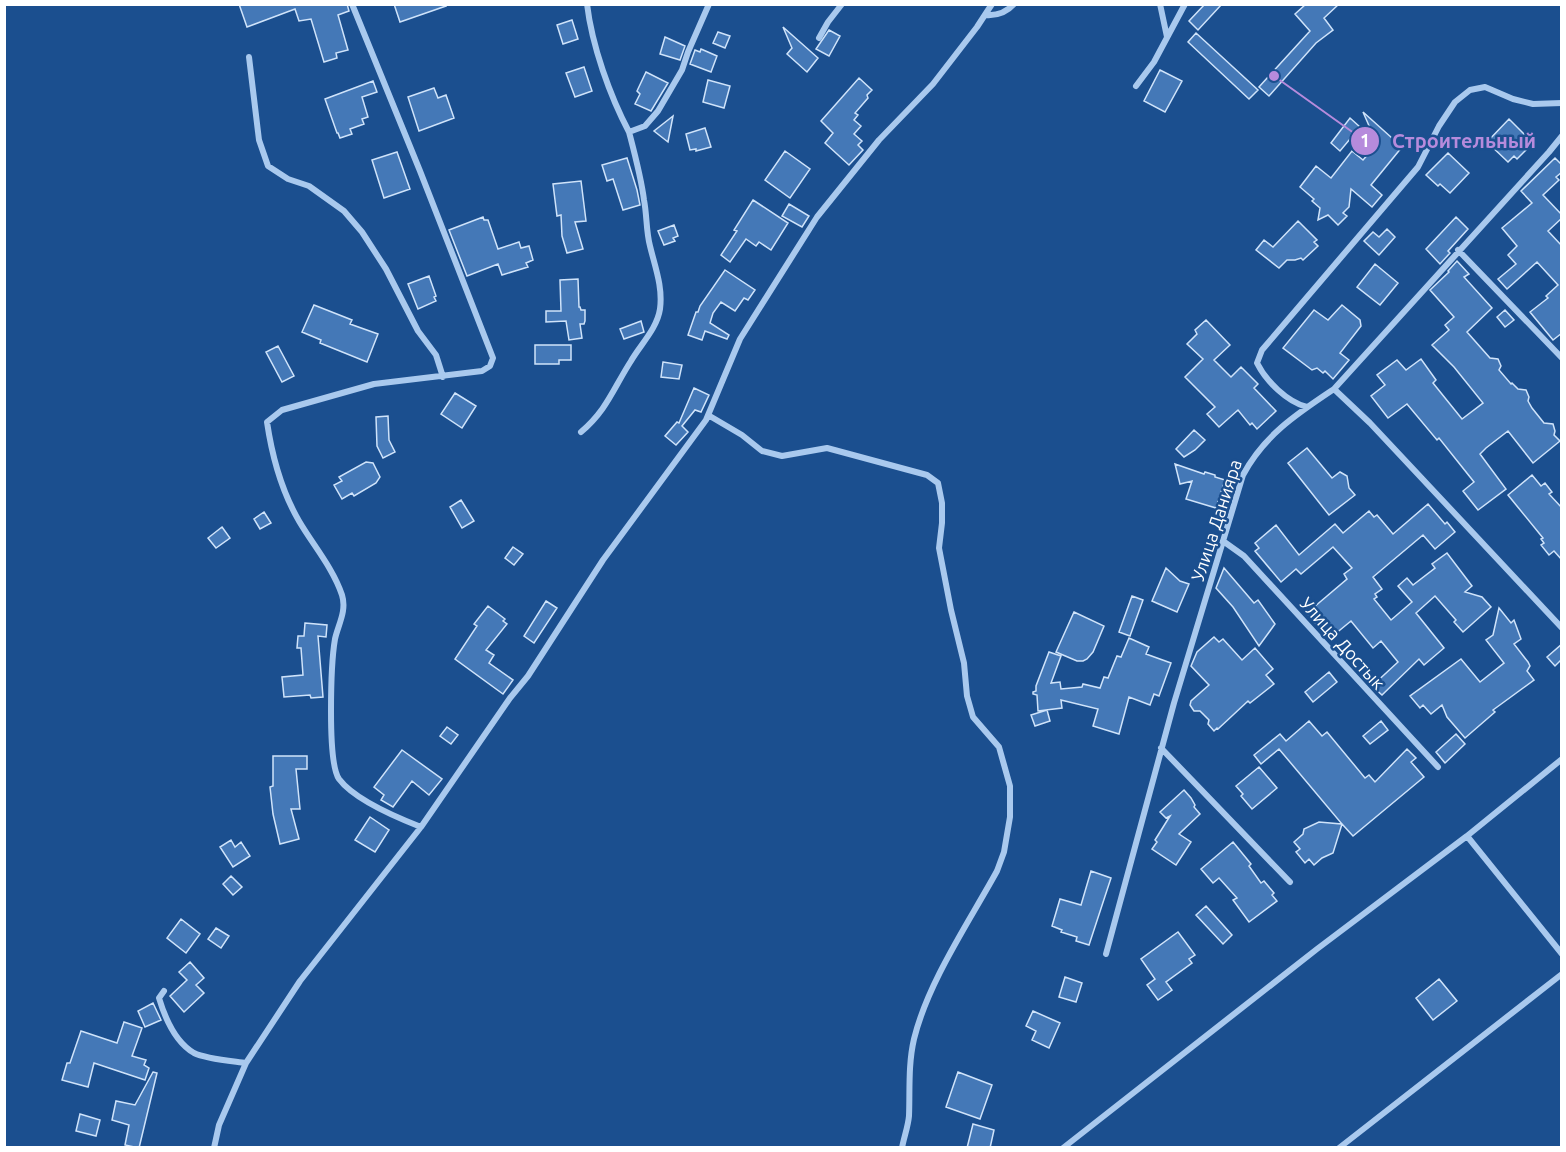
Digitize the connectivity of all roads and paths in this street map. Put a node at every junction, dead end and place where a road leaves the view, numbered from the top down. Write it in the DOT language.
graph roads {
  1 [pos="352,4"];
  2 [pos="587,4"];
  3 [pos="709,4"];
  4 [pos="842,4"];
  5 [pos="992,4"];
  6 [pos="1014,4"];
  7 [pos="1160,4"];
  8 [pos="1185,4"];
  9 [pos="985,15"];
  10 [pos="1167,37"];
  11 [pos="819,38"];
  12 [pos="249,57"];
  13 [pos="1136,86"];
  14 [pos="1562,103"];
  15 [pos="629,132"];
  16 [pos="1562,136"];
  17 [pos="1458,250"];
  18 [pos="1562,358"];
  19 [pos="443,377"];
  20 [pos="1334,388"];
  21 [pos="1307,407"];
  22 [pos="708,415"];
  23 [pos="581,432"];
  24 [pos="1223,541"];
  25 [pos="1562,628"];
  26 [pos="1161,748"];
  27 [pos="1562,759"];
  28 [pos="1438,767"];
  29 [pos="421,827"];
  30 [pos="1467,836"];
  31 [pos="1290,882"];
  32 [pos="1106,954"];
  33 [pos="1562,954"];
  34 [pos="1562,974"];
  35 [pos="164,991"];
  36 [pos="246,1063"];
  37 [pos="214,1148"];
  38 [pos="902,1148"];
  39 [pos="1063,1148"];
  40 [pos="1339,1148"];
  1 -- 19 [label="street"];
  2 -- 15 [label="street"];
  3 -- 15 [label="street"];
  4 -- 11 [label="street"];
  5 -- 9 [label="street"];
  6 -- 9 [label="street"];
  7 -- 10 [label="street"];
  8 -- 10 [label="street"];
  9 -- 22 [label="street"];
  10 -- 13 [label="street"];
  12 -- 19 [label="street"];
  14 -- 21 [label="street"];
  15 -- 23 [label="street"];
  16 -- 17 [label="street, Улица Данияра"];
  17 -- 18 [label="street"];
  17 -- 20 [label="street, Улица Данияра"];
  19 -- 29 [label="street"];
  20 -- 21 [label="street, Улица Данияра"];
  20 -- 25 [label="street"];
  21 -- 24 [label="street, Улица Данияра"];
  22 -- 29 [label="street"];
  22 -- 38 [label="street"];
  24 -- 26 [label="street, Улица Данияра"];
  24 -- 28 [label="street, Улица Достык"];
  26 -- 31 [label="street"];
  26 -- 32 [label="street, Улица Данияра"];
  27 -- 30 [label="street"];
  29 -- 36 [label="street"];
  30 -- 33 [label="street"];
  30 -- 39 [label="street"];
  34 -- 40 [label="street"];
  35 -- 36 [label="street"];
  36 -- 37 [label="street"];
}
